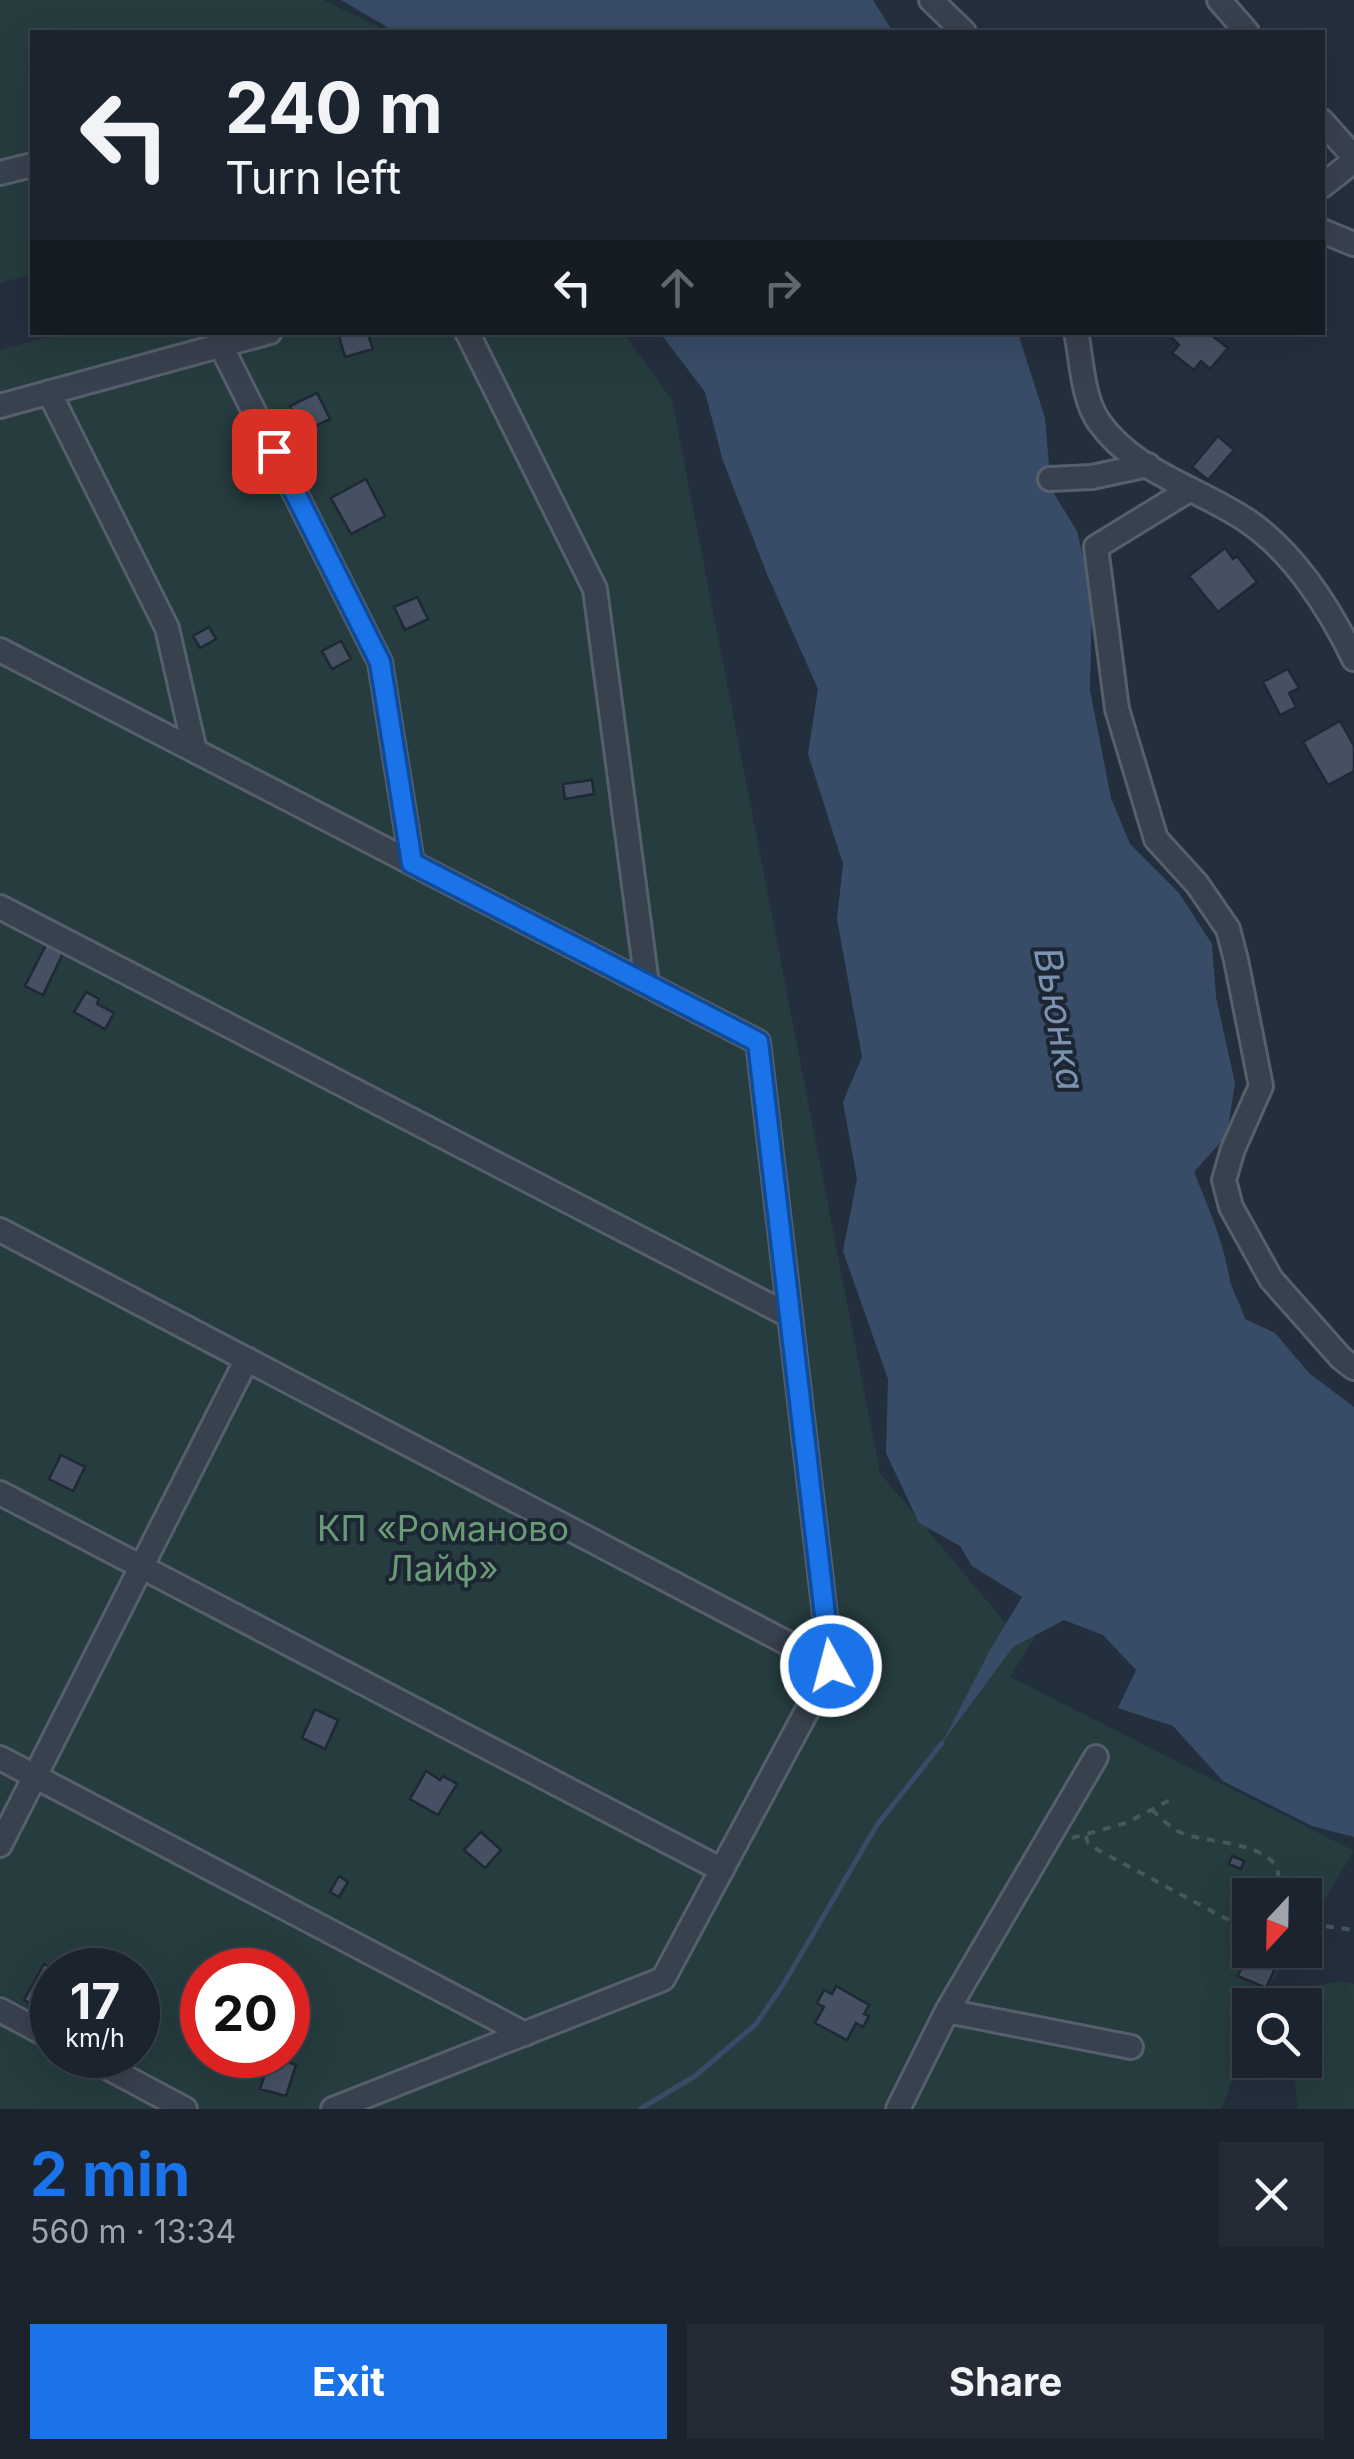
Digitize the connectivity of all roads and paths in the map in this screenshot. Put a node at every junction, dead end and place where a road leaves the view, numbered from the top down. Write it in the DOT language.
graph roads {
  1 [pos="930,0"];
  2 [pos="1219,0"];
  3 [pos="962,30"];
  4 [pos="1245,30"];
  5 [pos="1325,125"];
  6 [pos="1354,159"];
  7 [pos="30,166"];
  8 [pos="0,173"];
  9 [pos="1325,183"];
  10 [pos="1325,232"];
  11 [pos="1354,244"];
  12 [pos="260,335"];
  13 [pos="469,335"];
  14 [pos="1077,335"];
  15 [pos="221,346"];
  16 [pos="48,392"];
  17 [pos="0,406"];
  18 [pos="1148,465"];
  19 [pos="1050,480"];
  20 [pos="1189,490"];
  21 [pos="0,650"];
  22 [pos="1354,659"];
  23 [pos="194,751"];
  24 [pos="412,863"];
  25 [pos="0,908"];
  26 [pos="646,984"];
  27 [pos="0,1230"];
  28 [pos="790,1316"];
  29 [pos="247,1359"];
  30 [pos="1354,1368"];
  31 [pos="0,1494"];
  32 [pos="141,1567"];
  33 [pos="831,1666"];
  34 [pos="1096,1757"];
  35 [pos="0,1758"];
  36 [pos="36,1777"];
  37 [pos="1174,1798"];
  38 [pos="1152,1810"];
  39 [pos="1086,1836"];
  40 [pos="1049,1838"];
  41 [pos="0,1845"];
  42 [pos="722,1870"];
  43 [pos="1279,1878"];
  44 [pos="1232,1921"];
  45 [pos="1322,1926"];
  46 [pos="1354,1930"];
  47 [pos="0,2010"];
  48 [pos="948,2011"];
  49 [pos="30,2026"];
  50 [pos="525,2034"];
  51 [pos="1131,2047"];
  52 [pos="127,2078"];
  53 [pos="185,2109"];
  54 [pos="333,2109"];
  55 [pos="898,2109"];
  1 -- 3 [label="lane"];
  2 -- 4 [label="lane"];
  5 -- 6 [label="lane"];
  6 -- 9 [label="lane"];
  7 -- 8 [label="lane"];
  10 -- 11 [label="lane"];
  12 -- 15 [label="lane"];
  13 -- 26 [label="lane"];
  14 -- 18 [label="lane"];
  15 -- 16 [label="lane"];
  15 -- 24 [label="lane"];
  16 -- 17 [label="lane"];
  16 -- 23 [label="lane"];
  18 -- 19 [label="lane"];
  18 -- 20 [label="lane"];
  20 -- 22 [label="lane"];
  20 -- 30 [label="lane"];
  21 -- 23 [label="lane"];
  23 -- 24 [label="lane"];
  24 -- 26 [label="lane"];
  25 -- 28 [label="lane"];
  26 -- 28 [label="lane"];
  27 -- 29 [label="lane"];
  28 -- 33 [label="lane"];
  29 -- 32 [label="lane"];
  29 -- 33 [label="lane"];
  31 -- 32 [label="lane"];
  32 -- 36 [label="lane"];
  32 -- 42 [label="lane"];
  33 -- 42 [label="lane"];
  34 -- 40 [label="lane"];
  35 -- 36 [label="lane"];
  36 -- 41 [label="lane"];
  36 -- 50 [label="lane"];
  37 -- 38 [label="path"];
  38 -- 39 [label="path"];
  38 -- 43 [label="path"];
  39 -- 40 [label="path"];
  39 -- 44 [label="path"];
  40 -- 48 [label="lane"];
  42 -- 50 [label="lane"];
  45 -- 46 [label="path"];
  47 -- 49 [label="lane"];
  48 -- 51 [label="lane"];
  48 -- 55 [label="lane"];
  50 -- 54 [label="lane"];
  52 -- 53 [label="lane"];
}
